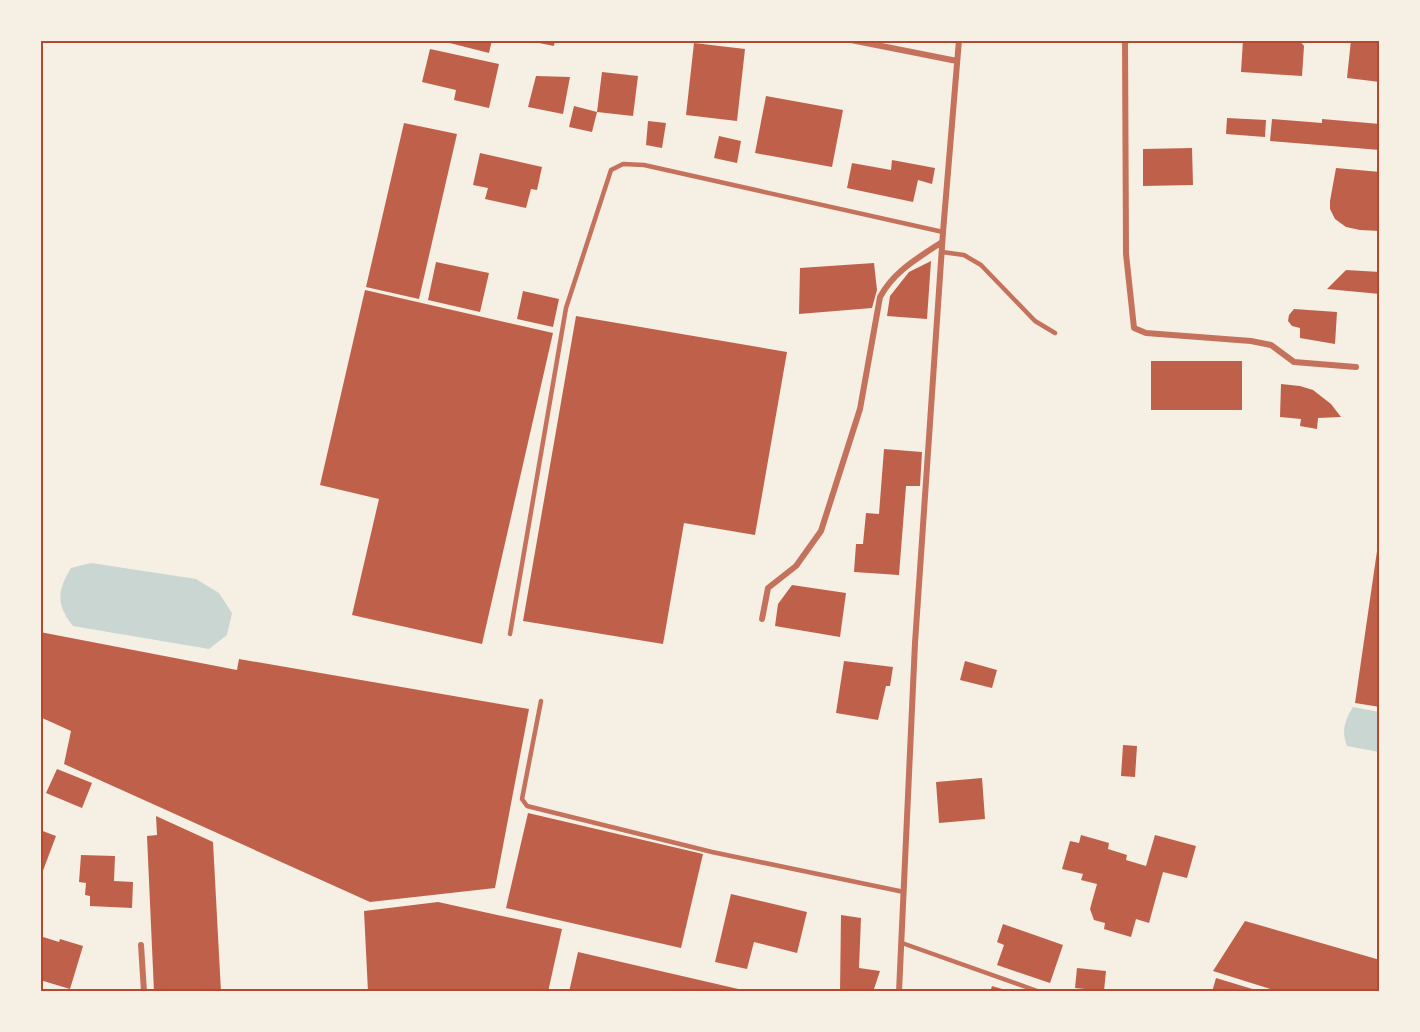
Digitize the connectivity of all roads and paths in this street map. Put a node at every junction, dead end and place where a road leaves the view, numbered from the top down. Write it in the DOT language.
graph roads {
  1 [pos="851,40"];
  2 [pos="959,40"];
  3 [pos="1125,40"];
  4 [pos="957,61"];
  5 [pos="943,232"];
  6 [pos="942,242"];
  7 [pos="942,252"];
  8 [pos="1055,333"];
  9 [pos="1356,367"];
  10 [pos="762,619"];
  11 [pos="510,634"];
  12 [pos="541,701"];
  13 [pos="904,892"];
  14 [pos="902,943"];
  15 [pos="141,945"];
  16 [pos="144,992"];
  17 [pos="900,992"];
  18 [pos="1040,992"];
  1 -- 4 [label="street"];
  2 -- 4 [label="street"];
  3 -- 9 [label="street"];
  4 -- 5 [label="street"];
  5 -- 6 [label="street"];
  5 -- 11 [label="lane"];
  6 -- 7 [label="street"];
  6 -- 10 [label="street"];
  7 -- 8 [label="lane"];
  7 -- 13 [label="street"];
  12 -- 13 [label="lane"];
  13 -- 14 [label="street"];
  14 -- 17 [label="street"];
  14 -- 18 [label="lane"];
  15 -- 16 [label="street"];
}
